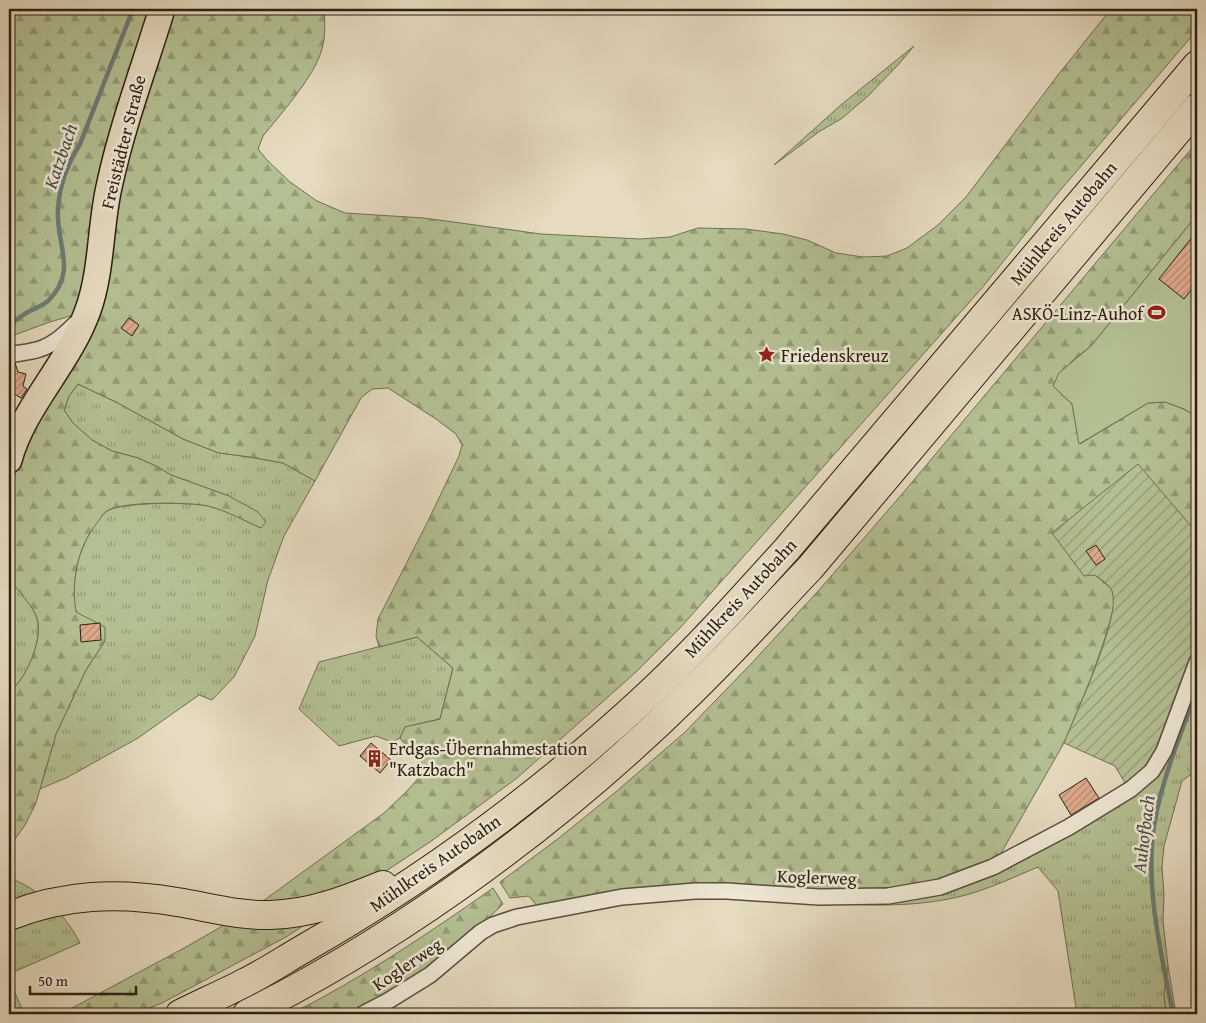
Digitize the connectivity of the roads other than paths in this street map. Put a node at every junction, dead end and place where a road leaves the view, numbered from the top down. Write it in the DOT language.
graph roads {
  1 [pos="162,9"];
  2 [pos="1197,65"];
  3 [pos="1197,108"];
  4 [pos="89,308"];
  5 [pos="9,355"];
  6 [pos="9,460"];
  7 [pos="1197,662"];
  8 [pos="434,866"];
  9 [pos="9,916"];
  10 [pos="180,1014"];
  11 [pos="246,1014"];
  12 [pos="363,1014"];
  1 -- 4 [label="main road, Freistädter Straße"];
  2 -- 8 [label="highway, Mühlkreis Autobahn"];
  3 -- 11 [label="highway, Mühlkreis Autobahn"];
  4 -- 5 [label="street, Freistädter Straße"];
  4 -- 6 [label="main road, Freistädter Straße"];
  7 -- 12 [label="street, Koglerweg"];
  8 -- 9 [label="highway"];
  8 -- 10 [label="highway, Mühlkreis Autobahn"];
}
